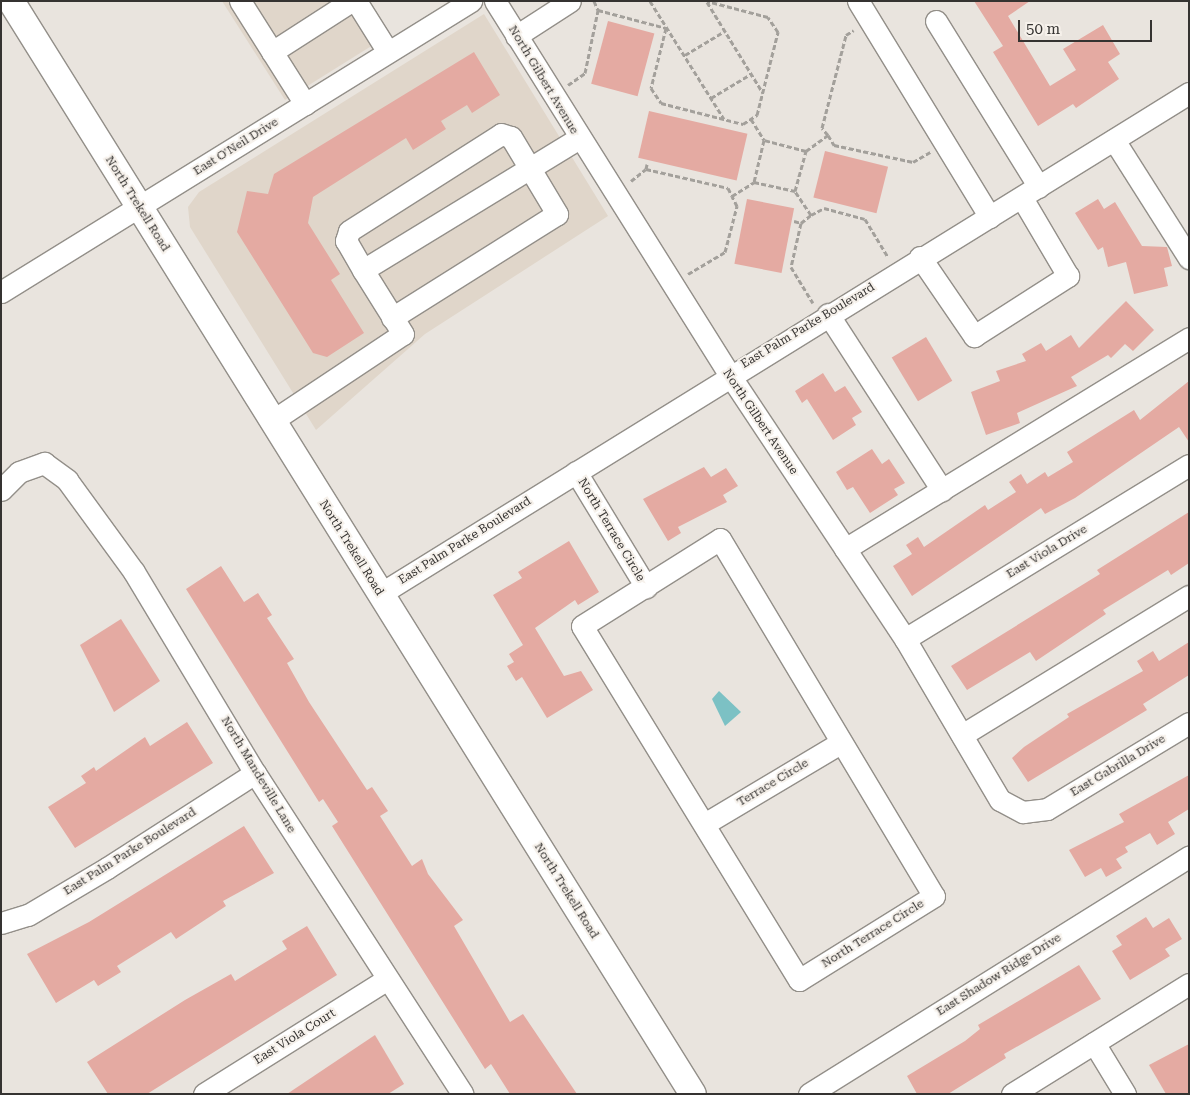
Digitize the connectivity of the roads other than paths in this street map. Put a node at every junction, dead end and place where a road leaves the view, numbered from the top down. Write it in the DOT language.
graph roads {
  1 [pos="11,1"];
  2 [pos="351,1"];
  3 [pos="356,1"];
  4 [pos="470,1"];
  5 [pos="495,1"];
  6 [pos="570,1"];
  7 [pos="246,3"];
  8 [pos="863,10"];
  9 [pos="936,21"];
  10 [pos="516,36"];
  11 [pos="388,52"];
  12 [pos="276,58"];
  13 [pos="1189,93"];
  14 [pos="305,104"];
  15 [pos="578,139"];
  16 [pos="1114,140"];
  17 [pos="530,169"];
  18 [pos="1031,193"];
  19 [pos="139,207"];
  20 [pos="990,217"];
  21 [pos="920,257"];
  22 [pos="1189,258"];
  23 [pos="363,270"];
  24 [pos="1,292"];
  25 [pos="825,316"];
  26 [pos="392,318"];
  27 [pos="1189,338"];
  28 [pos="729,374"];
  29 [pos="272,422"];
  30 [pos="1189,465"];
  31 [pos="576,472"];
  32 [pos="1,490"];
  33 [pos="942,490"];
  34 [pos="846,550"];
  35 [pos="646,587"];
  36 [pos="380,594"];
  37 [pos="1189,596"];
  38 [pos="905,639"];
  39 [pos="1189,723"];
  40 [pos="962,735"];
  41 [pos="840,743"];
  42 [pos="256,774"];
  43 [pos="1047,809"];
  44 [pos="706,823"];
  45 [pos="1189,857"];
  46 [pos="1,923"];
  47 [pos="386,980"];
  48 [pos="1189,984"];
  49 [pos="1094,1043"];
  50 [pos="204,1094"];
  51 [pos="463,1094"];
  52 [pos="693,1094"];
  53 [pos="809,1094"];
  54 [pos="1012,1094"];
  55 [pos="1125,1094"];
  1 -- 19 [label="main road, North Trekell Road"];
  2 -- 12 [label="street"];
  3 -- 11 [label="street"];
  4 -- 11 [label="street, East O'Neil Drive"];
  5 -- 10 [label="street, North Gilbert Avenue"];
  6 -- 10 [label="street"];
  7 -- 12 [label="street"];
  8 -- 20 [label="street"];
  9 -- 18 [label="street"];
  10 -- 15 [label="street, North Gilbert Avenue"];
  11 -- 14 [label="street, East O'Neil Drive"];
  12 -- 14 [label="street"];
  13 -- 16 [label="street, East Palm Parke Boulevard"];
  14 -- 19 [label="street, East O'Neil Drive"];
  15 -- 17 [label="street"];
  15 -- 28 [label="street, North Gilbert Avenue"];
  16 -- 18 [label="street, East Palm Parke Boulevard"];
  16 -- 22 [label="street"];
  17 -- 23 [label="street"];
  17 -- 23 [label="street"];
  17 -- 26 [label="street"];
  18 -- 20 [label="street, East Palm Parke Boulevard"];
  18 -- 21 [label="street"];
  19 -- 24 [label="street, East O'Neil Drive"];
  19 -- 29 [label="main road, North Trekell Road"];
  20 -- 21 [label="street, East Palm Parke Boulevard"];
  21 -- 25 [label="street, East Palm Parke Boulevard"];
  23 -- 26 [label="street"];
  25 -- 28 [label="street, East Palm Parke Boulevard"];
  25 -- 33 [label="street"];
  26 -- 29 [label="street"];
  27 -- 33 [label="street"];
  28 -- 31 [label="street, East Palm Parke Boulevard"];
  28 -- 34 [label="street, North Gilbert Avenue"];
  29 -- 36 [label="main road, North Trekell Road"];
  30 -- 38 [label="street, East Viola Drive"];
  31 -- 35 [label="street, North Terrace Circle"];
  31 -- 36 [label="street, East Palm Parke Boulevard"];
  32 -- 42 [label="street, North Mandeville Lane"];
  33 -- 34 [label="street"];
  34 -- 38 [label="street, North Gilbert Avenue"];
  35 -- 41 [label="street, North Terrace Circle"];
  35 -- 44 [label="street, North Terrace Circle"];
  36 -- 52 [label="main road, North Trekell Road"];
  37 -- 40 [label="street"];
  38 -- 40 [label="street, North Gilbert Avenue"];
  39 -- 43 [label="street, East Gabrilla Drive"];
  40 -- 43 [label="street, North Gilbert Avenue"];
  41 -- 44 [label="street, Terrace Circle"];
  41 -- 44 [label="street, North Terrace Circle"];
  42 -- 46 [label="street, East Palm Parke Boulevard"];
  42 -- 47 [label="street, North Mandeville Lane"];
  45 -- 53 [label="street, East Shadow Ridge Drive"];
  47 -- 50 [label="street, East Viola Court"];
  47 -- 51 [label="street, North Mandeville Lane"];
  48 -- 49 [label="street"];
  49 -- 54 [label="street"];
  49 -- 55 [label="street"];
}
